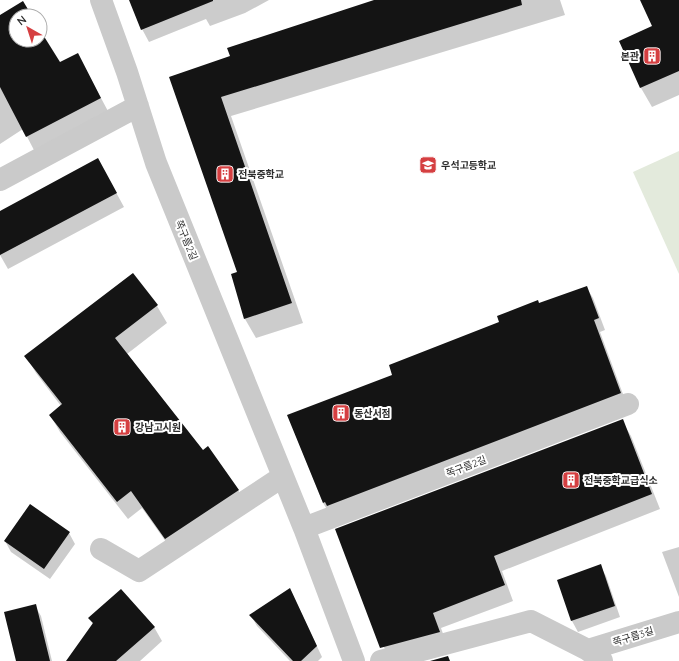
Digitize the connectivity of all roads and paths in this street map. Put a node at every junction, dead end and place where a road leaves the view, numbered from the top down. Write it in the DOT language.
graph roads {
  1 [pos="101,0"];
  2 [pos="138,106"];
  3 [pos="0,180"];
  4 [pos="628,404"];
  5 [pos="282,477"];
  6 [pos="304,528"];
  7 [pos="101,548"];
  8 [pos="679,622"];
  9 [pos="595,655"];
  10 [pos="354,661"];
  11 [pos="381,661"];
  1 -- 2 [label="street, 쪽구름2길"];
  2 -- 3 [label="street"];
  2 -- 5 [label="street, 쪽구름2길"];
  4 -- 6 [label="street, 쪽구름2길"];
  5 -- 6 [label="street, 쪽구름2길"];
  5 -- 7 [label="street"];
  6 -- 10 [label="street, 쪽구름2길"];
  8 -- 9 [label="street, 쪽구름3길"];
  9 -- 11 [label="street"];
}
